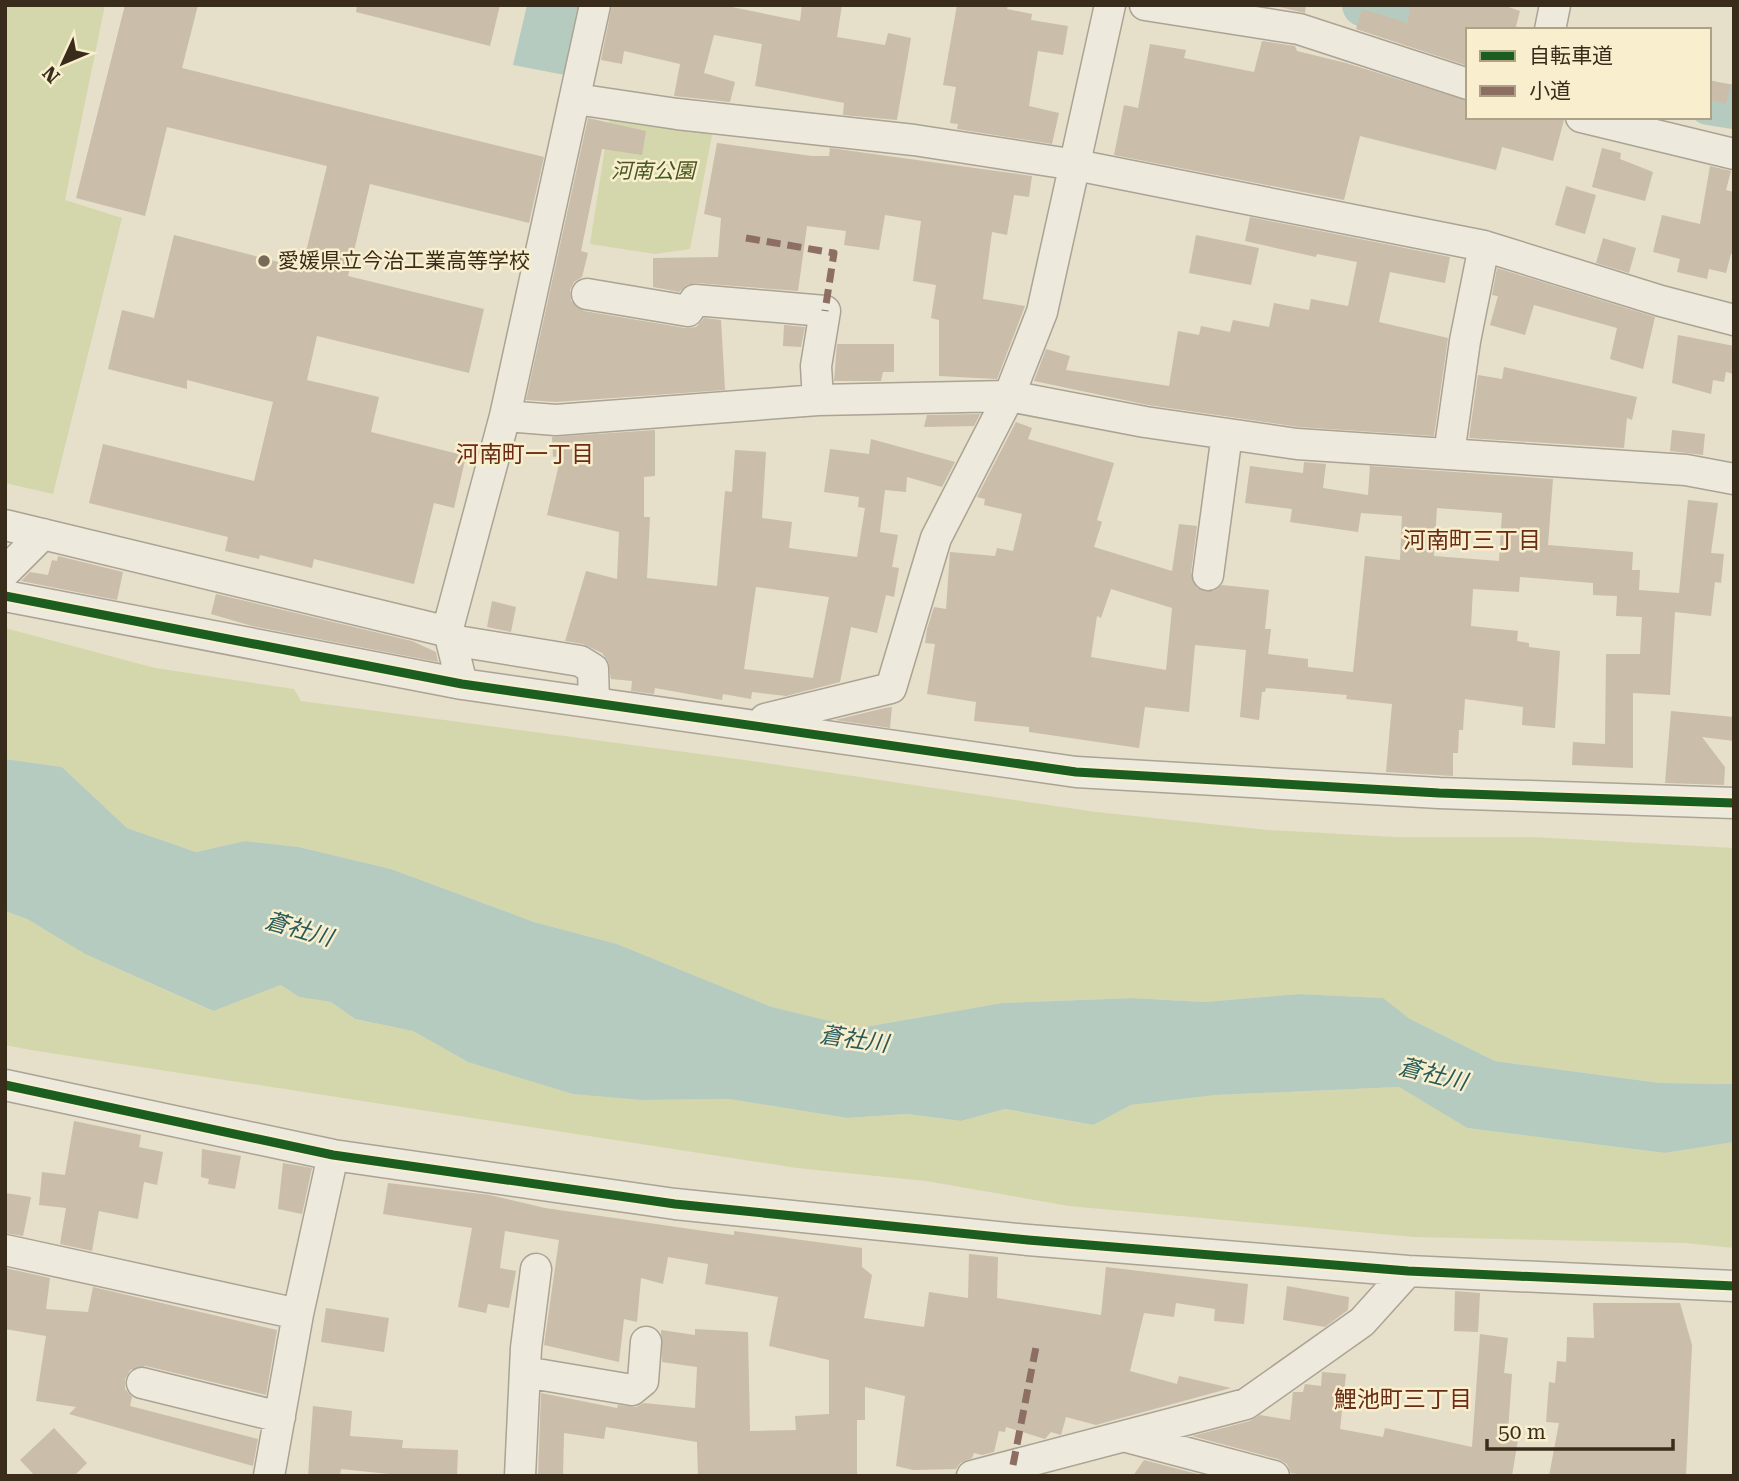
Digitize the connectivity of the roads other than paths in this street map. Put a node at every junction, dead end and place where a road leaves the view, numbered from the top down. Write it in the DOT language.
graph roads {
  1 [pos="595,5"];
  2 [pos="1110,5"];
  3 [pos="1144,5"];
  4 [pos="1466,83"];
  5 [pos="576,99"];
  6 [pos="1589,119"];
  7 [pos="1734,154"];
  8 [pos="1076,165"];
  9 [pos="1484,246"];
  10 [pos="587,294"];
  11 [pos="1734,320"];
  12 [pos="1009,396"];
  13 [pos="818,400"];
  14 [pos="505,416"];
  15 [pos="1227,434"];
  16 [pos="1450,454"];
  17 [pos="1734,479"];
  18 [pos="5,526"];
  19 [pos="43,534"];
  20 [pos="5,572"];
  21 [pos="1208,575"];
  22 [pos="5,596"];
  23 [pos="450,636"];
  24 [pos="462,684"];
  25 [pos="594,702"];
  26 [pos="750,723"];
  27 [pos="1734,803"];
  28 [pos="5,1085"];
  29 [pos="333,1155"];
  30 [pos="5,1250"];
  31 [pos="536,1269"];
  32 [pos="1408,1271"];
  33 [pos="1734,1286"];
  34 [pos="298,1314"];
  35 [pos="646,1342"];
  36 [pos="525,1372"];
  37 [pos="142,1383"];
  38 [pos="280,1417"];
  39 [pos="1123,1436"];
  40 [pos="269,1476"];
  41 [pos="520,1476"];
  42 [pos="972,1476"];
  43 [pos="1274,1476"];
  1 -- 5 [label="street"];
  2 -- 8 [label="street"];
  3 -- 4 [label="street"];
  5 -- 8 [label="street"];
  5 -- 14 [label="street"];
  6 -- 7 [label="street"];
  8 -- 9 [label="street"];
  8 -- 12 [label="street"];
  9 -- 11 [label="street"];
  9 -- 16 [label="street"];
  10 -- 13 [label="street"];
  12 -- 13 [label="street"];
  12 -- 15 [label="street"];
  12 -- 26 [label="street"];
  13 -- 14 [label="street"];
  14 -- 23 [label="street"];
  15 -- 16 [label="street"];
  15 -- 21 [label="street"];
  16 -- 17 [label="street"];
  18 -- 19 [label="street"];
  19 -- 20 [label="street"];
  19 -- 23 [label="street"];
  22 -- 24 [label="street"];
  23 -- 24 [label="street"];
  23 -- 25 [label="street"];
  24 -- 25 [label="street"];
  25 -- 26 [label="street"];
  26 -- 27 [label="street"];
  28 -- 29 [label="street"];
  29 -- 32 [label="street"];
  29 -- 34 [label="street"];
  30 -- 34 [label="street"];
  31 -- 36 [label="street"];
  32 -- 33 [label="street"];
  32 -- 39 [label="street"];
  34 -- 38 [label="street"];
  35 -- 36 [label="street"];
  36 -- 41 [label="street"];
  37 -- 38 [label="street"];
  38 -- 40 [label="street"];
  39 -- 42 [label="street"];
  39 -- 43 [label="street"];
}
